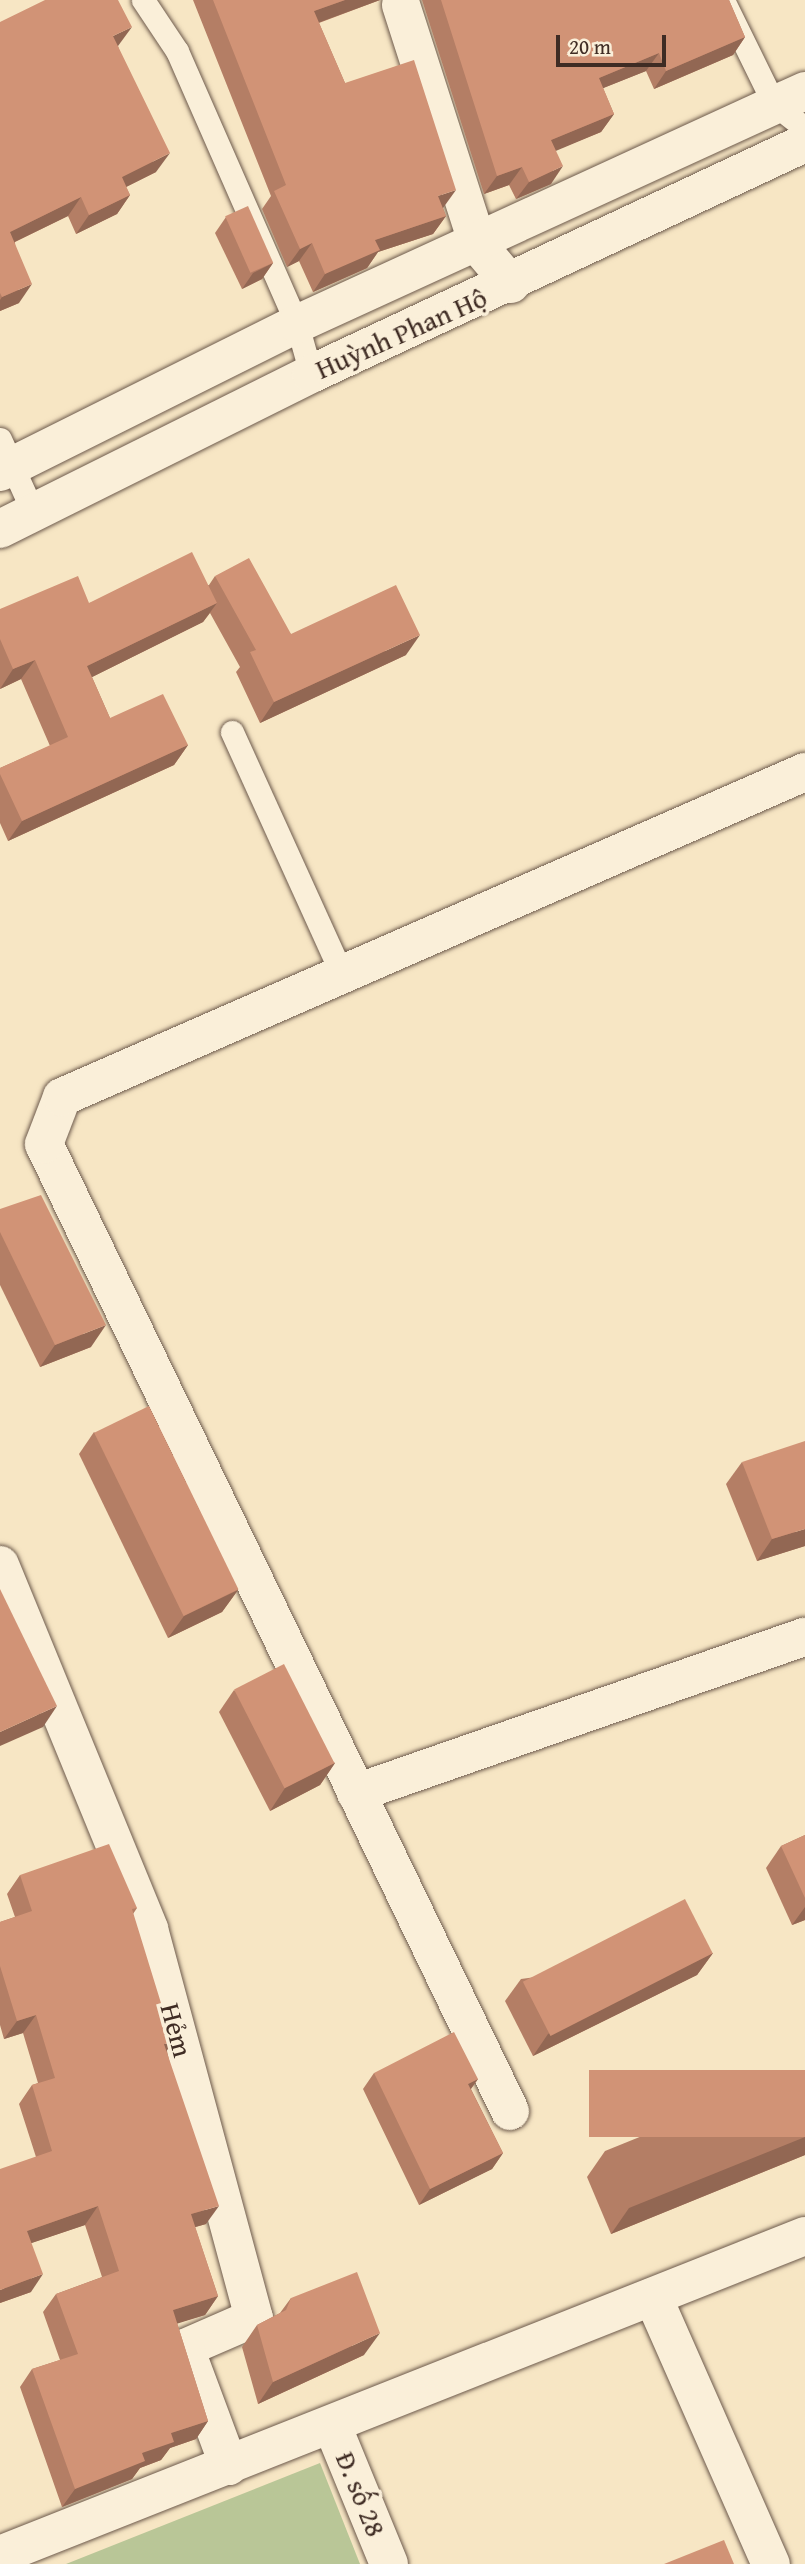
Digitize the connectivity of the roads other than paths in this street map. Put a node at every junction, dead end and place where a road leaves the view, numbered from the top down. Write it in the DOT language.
graph roads {
  1 [pos="143,0"];
  2 [pos="723,0"];
  3 [pos="401,5"];
  4 [pos="789,97"];
  5 [pos="805,128"];
  6 [pos="805,143"];
  7 [pos="478,245"];
  8 [pos="510,284"];
  9 [pos="297,324"];
  10 [pos="311,373"];
  11 [pos="5,458"];
  12 [pos="33,510"];
  13 [pos="0,529"];
  14 [pos="232,732"];
  15 [pos="805,772"];
  16 [pos="342,975"];
  17 [pos="0,1565"];
  18 [pos="805,1637"];
  19 [pos="356,1793"];
  20 [pos="510,2111"];
  21 [pos="805,2236"];
  22 [pos="653,2297"];
  23 [pos="332,2425"];
  24 [pos="229,2466"];
  25 [pos="0,2555"];
  26 [pos="389,2564"];
  27 [pos="771,2564"];
  1 -- 9 [label="lane"];
  2 -- 4 [label="lane"];
  3 -- 7 [label="street"];
  4 -- 5 [label="lane"];
  4 -- 7 [label="street, Huỳnh Phan Hộ"];
  6 -- 8 [label="street, Huỳnh Phan Hộ"];
  7 -- 8 [label="street"];
  7 -- 9 [label="street, Huỳnh Phan Hộ"];
  8 -- 10 [label="street, Huỳnh Phan Hộ"];
  9 -- 10 [label="lane"];
  9 -- 11 [label="street, Huỳnh Phan Hộ"];
  10 -- 12 [label="street, Huỳnh Phan Hộ"];
  11 -- 12 [label="lane"];
  12 -- 13 [label="street, Huỳnh Phan Hộ"];
  14 -- 16 [label="lane"];
  15 -- 16 [label="street"];
  16 -- 19 [label="street"];
  17 -- 24 [label="street, Hẻm"];
  18 -- 19 [label="street"];
  19 -- 20 [label="street"];
  21 -- 22 [label="street"];
  22 -- 23 [label="street"];
  22 -- 27 [label="street"];
  23 -- 24 [label="street"];
  23 -- 26 [label="street, Đ. số 28"];
  24 -- 25 [label="street"];
}
